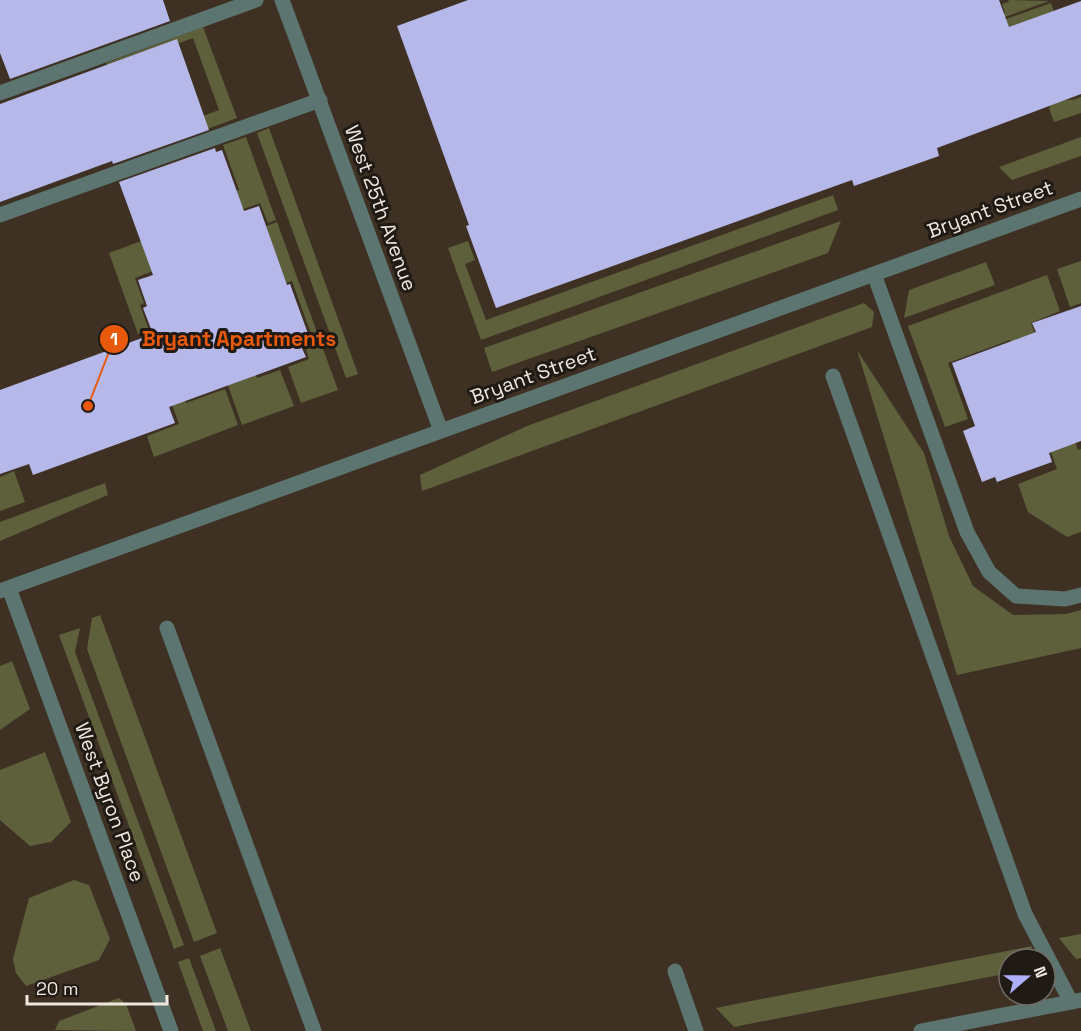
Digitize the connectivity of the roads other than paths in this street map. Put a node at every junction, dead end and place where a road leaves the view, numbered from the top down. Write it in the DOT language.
graph roads {
  1 [pos="256,0"];
  2 [pos="282,0"];
  3 [pos="0,93"];
  4 [pos="320,100"];
  5 [pos="1081,199"];
  6 [pos="0,215"];
  7 [pos="874,274"];
  8 [pos="833,376"];
  9 [pos="441,431"];
  10 [pos="4,589"];
  11 [pos="1081,595"];
  12 [pos="167,628"];
  13 [pos="675,971"];
  14 [pos="1076,1001"];
  15 [pos="171,1031"];
  16 [pos="314,1031"];
  17 [pos="696,1031"];
  18 [pos="921,1031"];
  1 -- 3 [label="street"];
  2 -- 4 [label="street, West 25th Avenue"];
  4 -- 6 [label="street"];
  4 -- 9 [label="street, West 25th Avenue"];
  5 -- 7 [label="street, Bryant Street"];
  7 -- 9 [label="street, Bryant Street"];
  7 -- 11 [label="street"];
  8 -- 14 [label="street"];
  9 -- 10 [label="street, Bryant Street"];
  10 -- 15 [label="street, West Byron Place"];
  12 -- 16 [label="street"];
  13 -- 17 [label="street"];
  14 -- 18 [label="street"];
}
